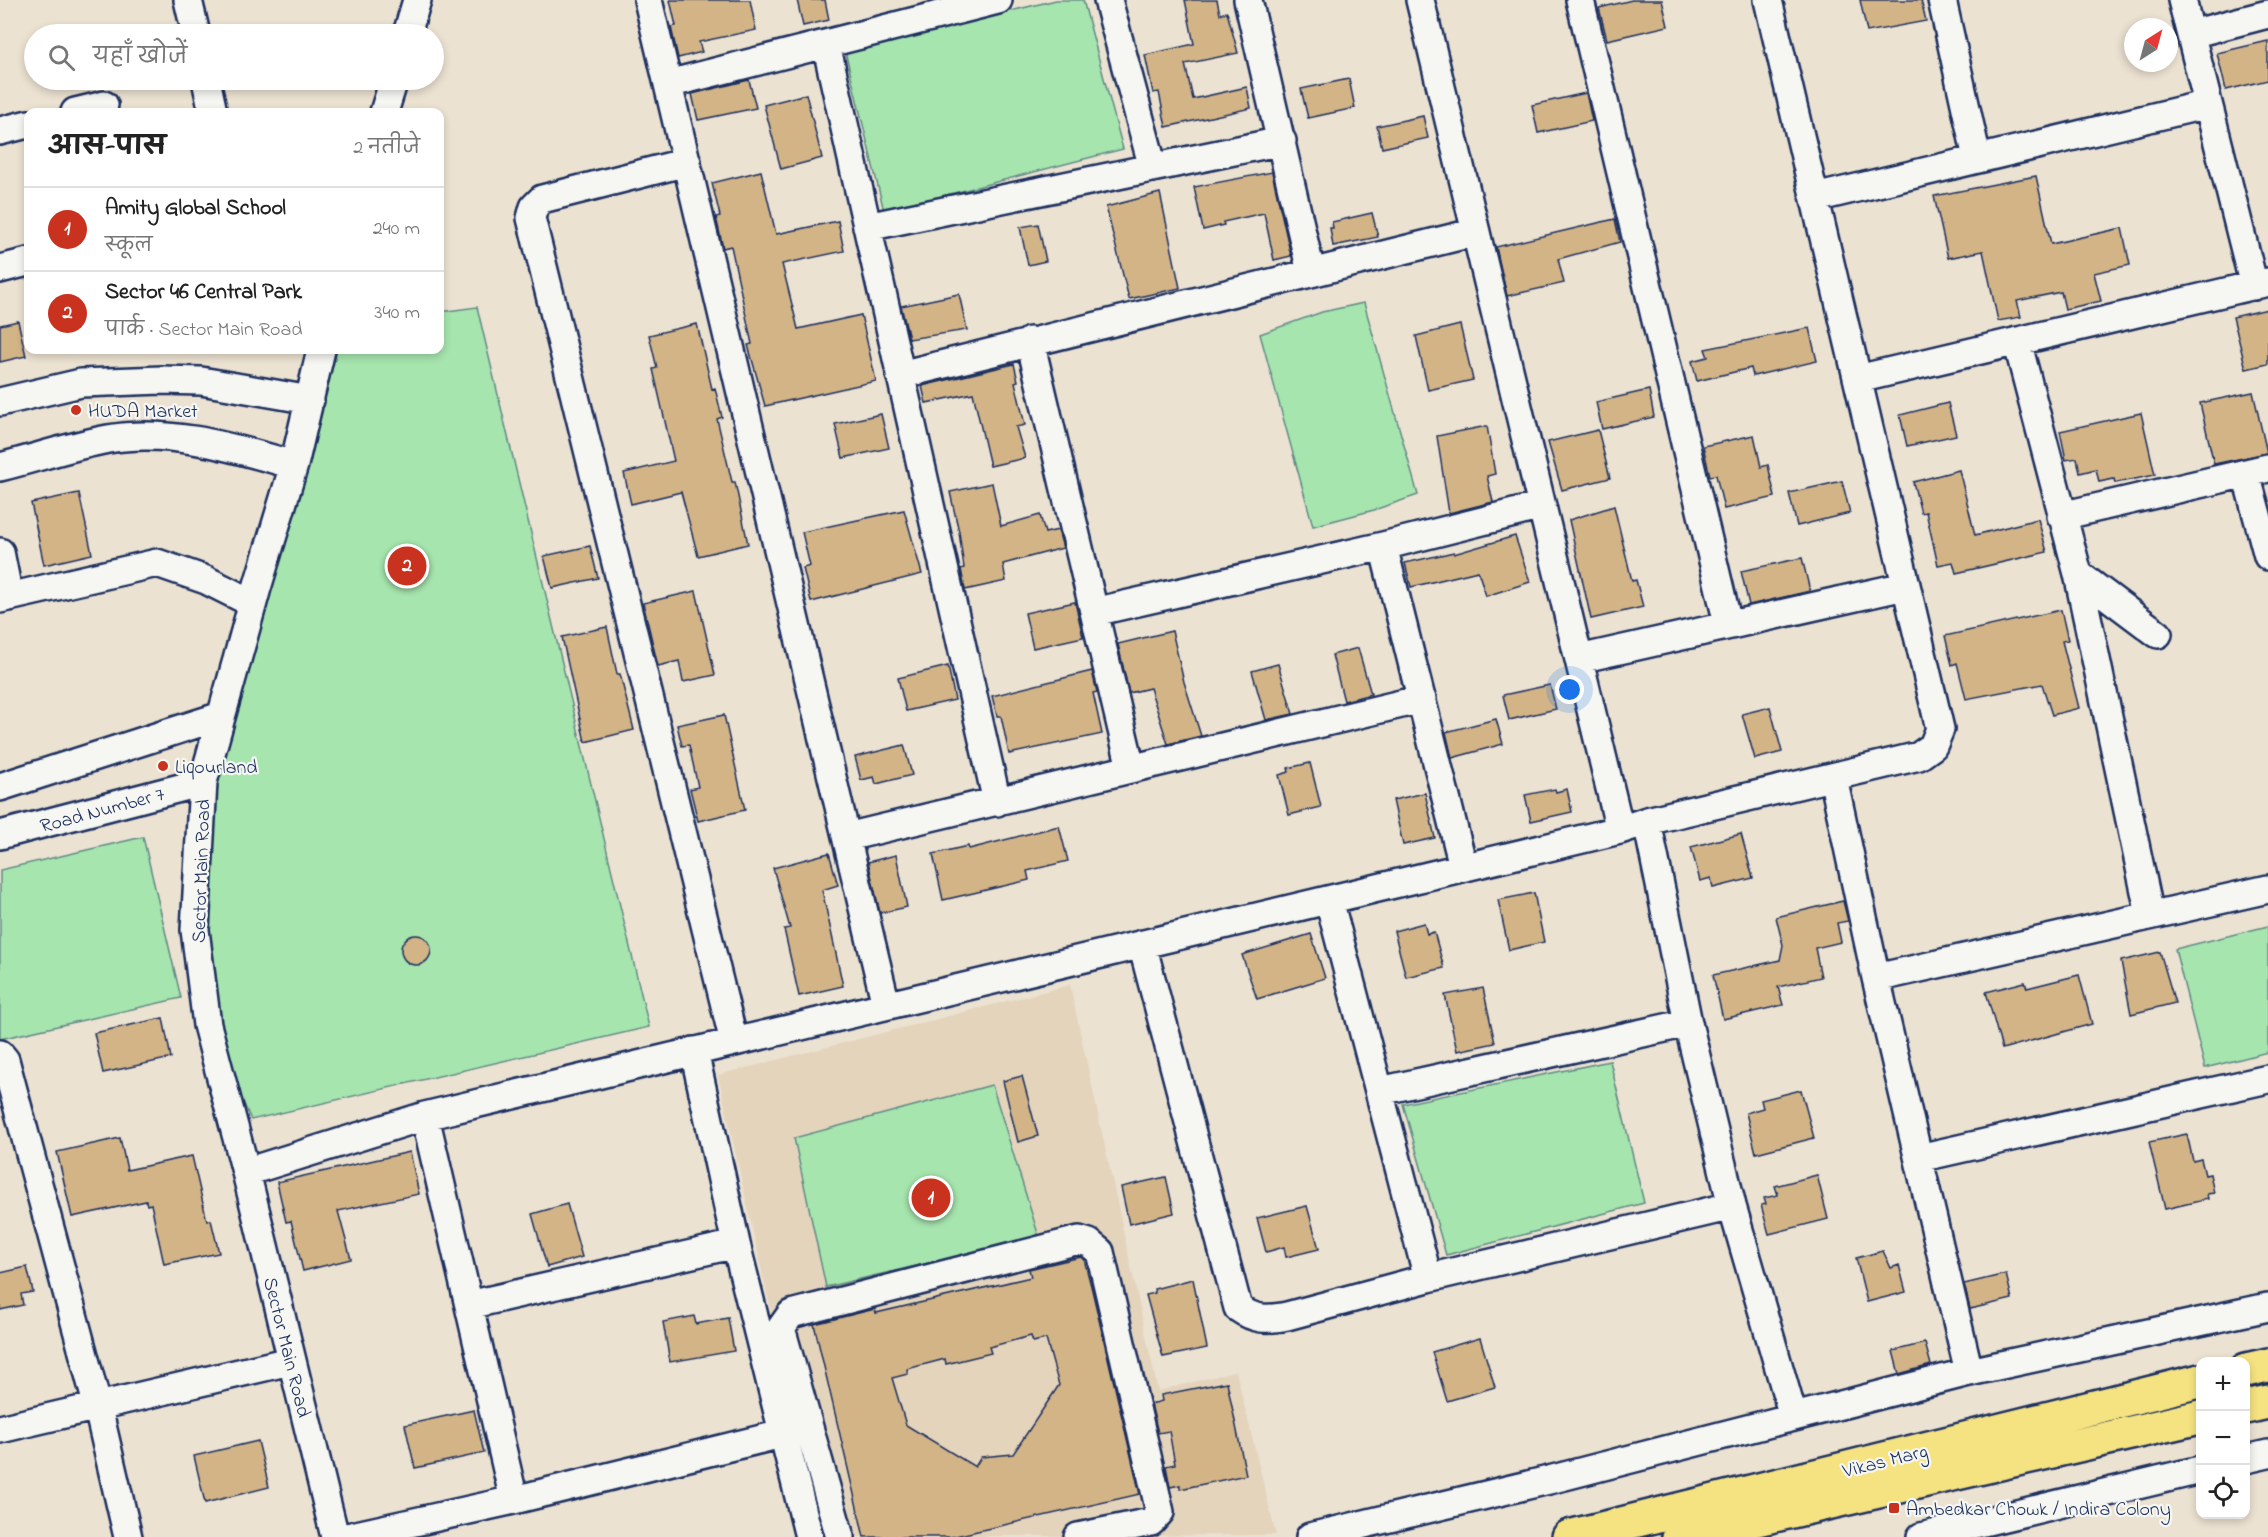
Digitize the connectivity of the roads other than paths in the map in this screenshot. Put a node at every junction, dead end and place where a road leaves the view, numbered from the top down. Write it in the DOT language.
graph roads {
  1 [pos="188,0"];
  2 [pos="417,0"];
  3 [pos="648,0"];
  4 [pos="998,0"];
  5 [pos="1108,0"];
  6 [pos="1248,0"];
  7 [pos="1420,0"];
  8 [pos="1580,0"];
  9 [pos="1768,0"];
  10 [pos="1942,0"];
  11 [pos="2182,0"];
  12 [pos="2268,14"];
  13 [pos="194,24"];
  14 [pos="410,24"];
  15 [pos="2191,34"];
  16 [pos="826,44"];
  17 [pos="668,84"];
  18 [pos="208,90"];
  19 [pos="390,90"];
  20 [pos="2208,104"];
  21 [pos="104,105"];
  22 [pos="92,108"];
  23 [pos="212,108"];
  24 [pos="385,108"];
  25 [pos="24,125"];
  26 [pos="0,131"];
  27 [pos="1282,141"];
  28 [pos="1977,158"];
  29 [pos="687,162"];
  30 [pos="1153,168"];
  31 [pos="1815,198"];
  32 [pos="867,227"];
  33 [pos="1476,232"];
  34 [pos="24,263"];
  35 [pos="0,269"];
  36 [pos="1311,272"];
  37 [pos="2261,284"];
  38 [pos="1030,341"];
  39 [pos="2017,341"];
  40 [pos="320,354"];
  41 [pos="900,375"];
  42 [pos="1858,379"];
  43 [pos="310,400"];
  44 [pos="0,402"];
  45 [pos="294,465"];
  46 [pos="0,467"];
  47 [pos="2257,471"];
  48 [pos="1542,506"];
  49 [pos="2061,516"];
  50 [pos="1383,546"];
  51 [pos="0,552"];
  52 [pos="2268,556"];
  53 [pos="2078,574"];
  54 [pos="1905,586"];
  55 [pos="5,598"];
  56 [pos="252,603"];
  57 [pos="1094,612"];
  58 [pos="1728,624"];
  59 [pos="2158,634"];
  60 [pos="1579,659"];
  61 [pos="1422,699"];
  62 [pos="221,716"];
  63 [pos="1131,768"];
  64 [pos="1833,777"];
  65 [pos="203,782"];
  66 [pos="0,786"];
  67 [pos="997,802"];
  68 [pos="1647,821"];
  69 [pos="1620,831"];
  70 [pos="0,835"];
  71 [pos="847,837"];
  72 [pos="1463,866"];
  73 [pos="2268,890"];
  74 [pos="1329,900"];
  75 [pos="2151,915"];
  76 [pos="1142,944"];
  77 [pos="1876,978"];
  78 [pos="886,1005"];
  79 [pos="1688,1023"];
  80 [pos="734,1042"];
  81 [pos="694,1051"];
  82 [pos="0,1054"];
  83 [pos="2268,1079"];
  84 [pos="1380,1091"];
  85 [pos="425,1116"];
  86 [pos="1919,1158"];
  87 [pos="246,1172"];
  88 [pos="1732,1206"];
  89 [pos="736,1244"];
  90 [pos="1428,1278"];
  91 [pos="469,1305"];
  92 [pos="2268,1307"];
  93 [pos="290,1362"];
  94 [pos="2268,1365"];
  95 [pos="2250,1369"];
  96 [pos="1969,1372"];
  97 [pos="2196,1382"];
  98 [pos="2268,1402"];
  99 [pos="2250,1406"];
  100 [pos="98,1408"];
  101 [pos="1793,1416"];
  102 [pos="2196,1419"];
  103 [pos="0,1429"];
  104 [pos="782,1434"];
  105 [pos="2268,1454"];
  106 [pos="2250,1458"];
  107 [pos="2196,1471"];
  108 [pos="514,1500"];
  109 [pos="1163,1525"];
  110 [pos="1679,1531"];
  111 [pos="128,1537"];
  112 [pos="335,1537"];
  113 [pos="347,1537"];
  114 [pos="809,1537"];
  115 [pos="840,1537"];
  116 [pos="1078,1537"];
  117 [pos="1310,1537"];
  118 [pos="1569,1537"];
  119 [pos="1921,1537"];
  1 -- 13 [label="street"];
  2 -- 14 [label="street"];
  3 -- 17 [label="street"];
  4 -- 16 [label="street"];
  5 -- 30 [label="street"];
  6 -- 27 [label="street"];
  7 -- 33 [label="street"];
  8 -- 58 [label="street"];
  9 -- 31 [label="street"];
  10 -- 28 [label="street"];
  11 -- 15 [label="street"];
  12 -- 15 [label="street"];
  15 -- 20 [label="street"];
  16 -- 17 [label="street"];
  16 -- 32 [label="street"];
  17 -- 29 [label="street"];
  18 -- 23 [label="street"];
  19 -- 24 [label="street"];
  20 -- 28 [label="street"];
  20 -- 37 [label="street"];
  21 -- 22 [label="street"];
  25 -- 26 [label="street"];
  27 -- 30 [label="street"];
  27 -- 36 [label="street"];
  28 -- 31 [label="street"];
  29 -- 71 [label="street"];
  29 -- 80 [label="street"];
  30 -- 32 [label="street"];
  31 -- 42 [label="street"];
  32 -- 41 [label="street"];
  33 -- 36 [label="street"];
  33 -- 48 [label="street"];
  34 -- 35 [label="street"];
  36 -- 38 [label="street"];
  37 -- 39 [label="street"];
  38 -- 41 [label="street"];
  38 -- 57 [label="street"];
  39 -- 42 [label="street"];
  39 -- 49 [label="street"];
  40 -- 43 [label="street, Sector Main Road"];
  41 -- 67 [label="street"];
  42 -- 54 [label="street"];
  43 -- 44 [label="street"];
  43 -- 45 [label="street, Sector Main Road"];
  45 -- 46 [label="street"];
  45 -- 56 [label="street, Sector Main Road"];
  47 -- 49 [label="street"];
  47 -- 52 [label="street"];
  48 -- 50 [label="street"];
  48 -- 60 [label="street"];
  49 -- 53 [label="street"];
  50 -- 57 [label="street"];
  50 -- 61 [label="street"];
  51 -- 55 [label="street"];
  53 -- 59 [label="street"];
  53 -- 75 [label="street"];
  54 -- 58 [label="street"];
  54 -- 64 [label="street"];
  55 -- 56 [label="street"];
  56 -- 62 [label="street, Sector Main Road"];
  57 -- 63 [label="street"];
  58 -- 60 [label="street"];
  60 -- 69 [label="street"];
  61 -- 63 [label="street"];
  61 -- 72 [label="street"];
  62 -- 65 [label="street, Sector Main Road"];
  62 -- 66 [label="street"];
  63 -- 67 [label="street"];
  64 -- 68 [label="street"];
  64 -- 77 [label="street"];
  65 -- 70 [label="street, Road Number 7"];
  65 -- 87 [label="street, Sector Main Road"];
  67 -- 71 [label="street"];
  68 -- 69 [label="street"];
  68 -- 79 [label="street"];
  69 -- 72 [label="street"];
  71 -- 78 [label="street"];
  72 -- 74 [label="street"];
  73 -- 75 [label="street"];
  74 -- 76 [label="street"];
  74 -- 84 [label="street"];
  75 -- 77 [label="street"];
  76 -- 78 [label="street"];
  76 -- 90 [label="street"];
  77 -- 86 [label="street"];
  78 -- 80 [label="street"];
  79 -- 84 [label="street"];
  79 -- 88 [label="street"];
  80 -- 81 [label="street"];
  81 -- 85 [label="street"];
  81 -- 89 [label="street"];
  82 -- 100 [label="street"];
  83 -- 86 [label="street"];
  84 -- 90 [label="street"];
  85 -- 87 [label="street"];
  85 -- 91 [label="street"];
  86 -- 96 [label="street"];
  87 -- 93 [label="street, Sector Main Road"];
  88 -- 90 [label="street"];
  88 -- 101 [label="street"];
  89 -- 91 [label="street"];
  89 -- 104 [label="street"];
  91 -- 108 [label="street"];
  92 -- 96 [label="street"];
  93 -- 100 [label="street"];
  93 -- 112 [label="street, Sector Main Road"];
  94 -- 95 [label="main road"];
  96 -- 101 [label="street"];
  97 -- 110 [label="main road, Vikas Marg"];
  98 -- 99 [label="main road"];
  100 -- 103 [label="street"];
  100 -- 111 [label="street"];
  101 -- 117 [label="street"];
  102 -- 110 [label="main road, Vikas Marg"];
  104 -- 108 [label="street"];
  104 -- 114 [label="street"];
  105 -- 106 [label="street"];
  107 -- 119 [label="street"];
  108 -- 113 [label="street"];
  109 -- 115 [label="street"];
  109 -- 116 [label="street"];
  110 -- 118 [label="main road, Vikas Marg"];
}
